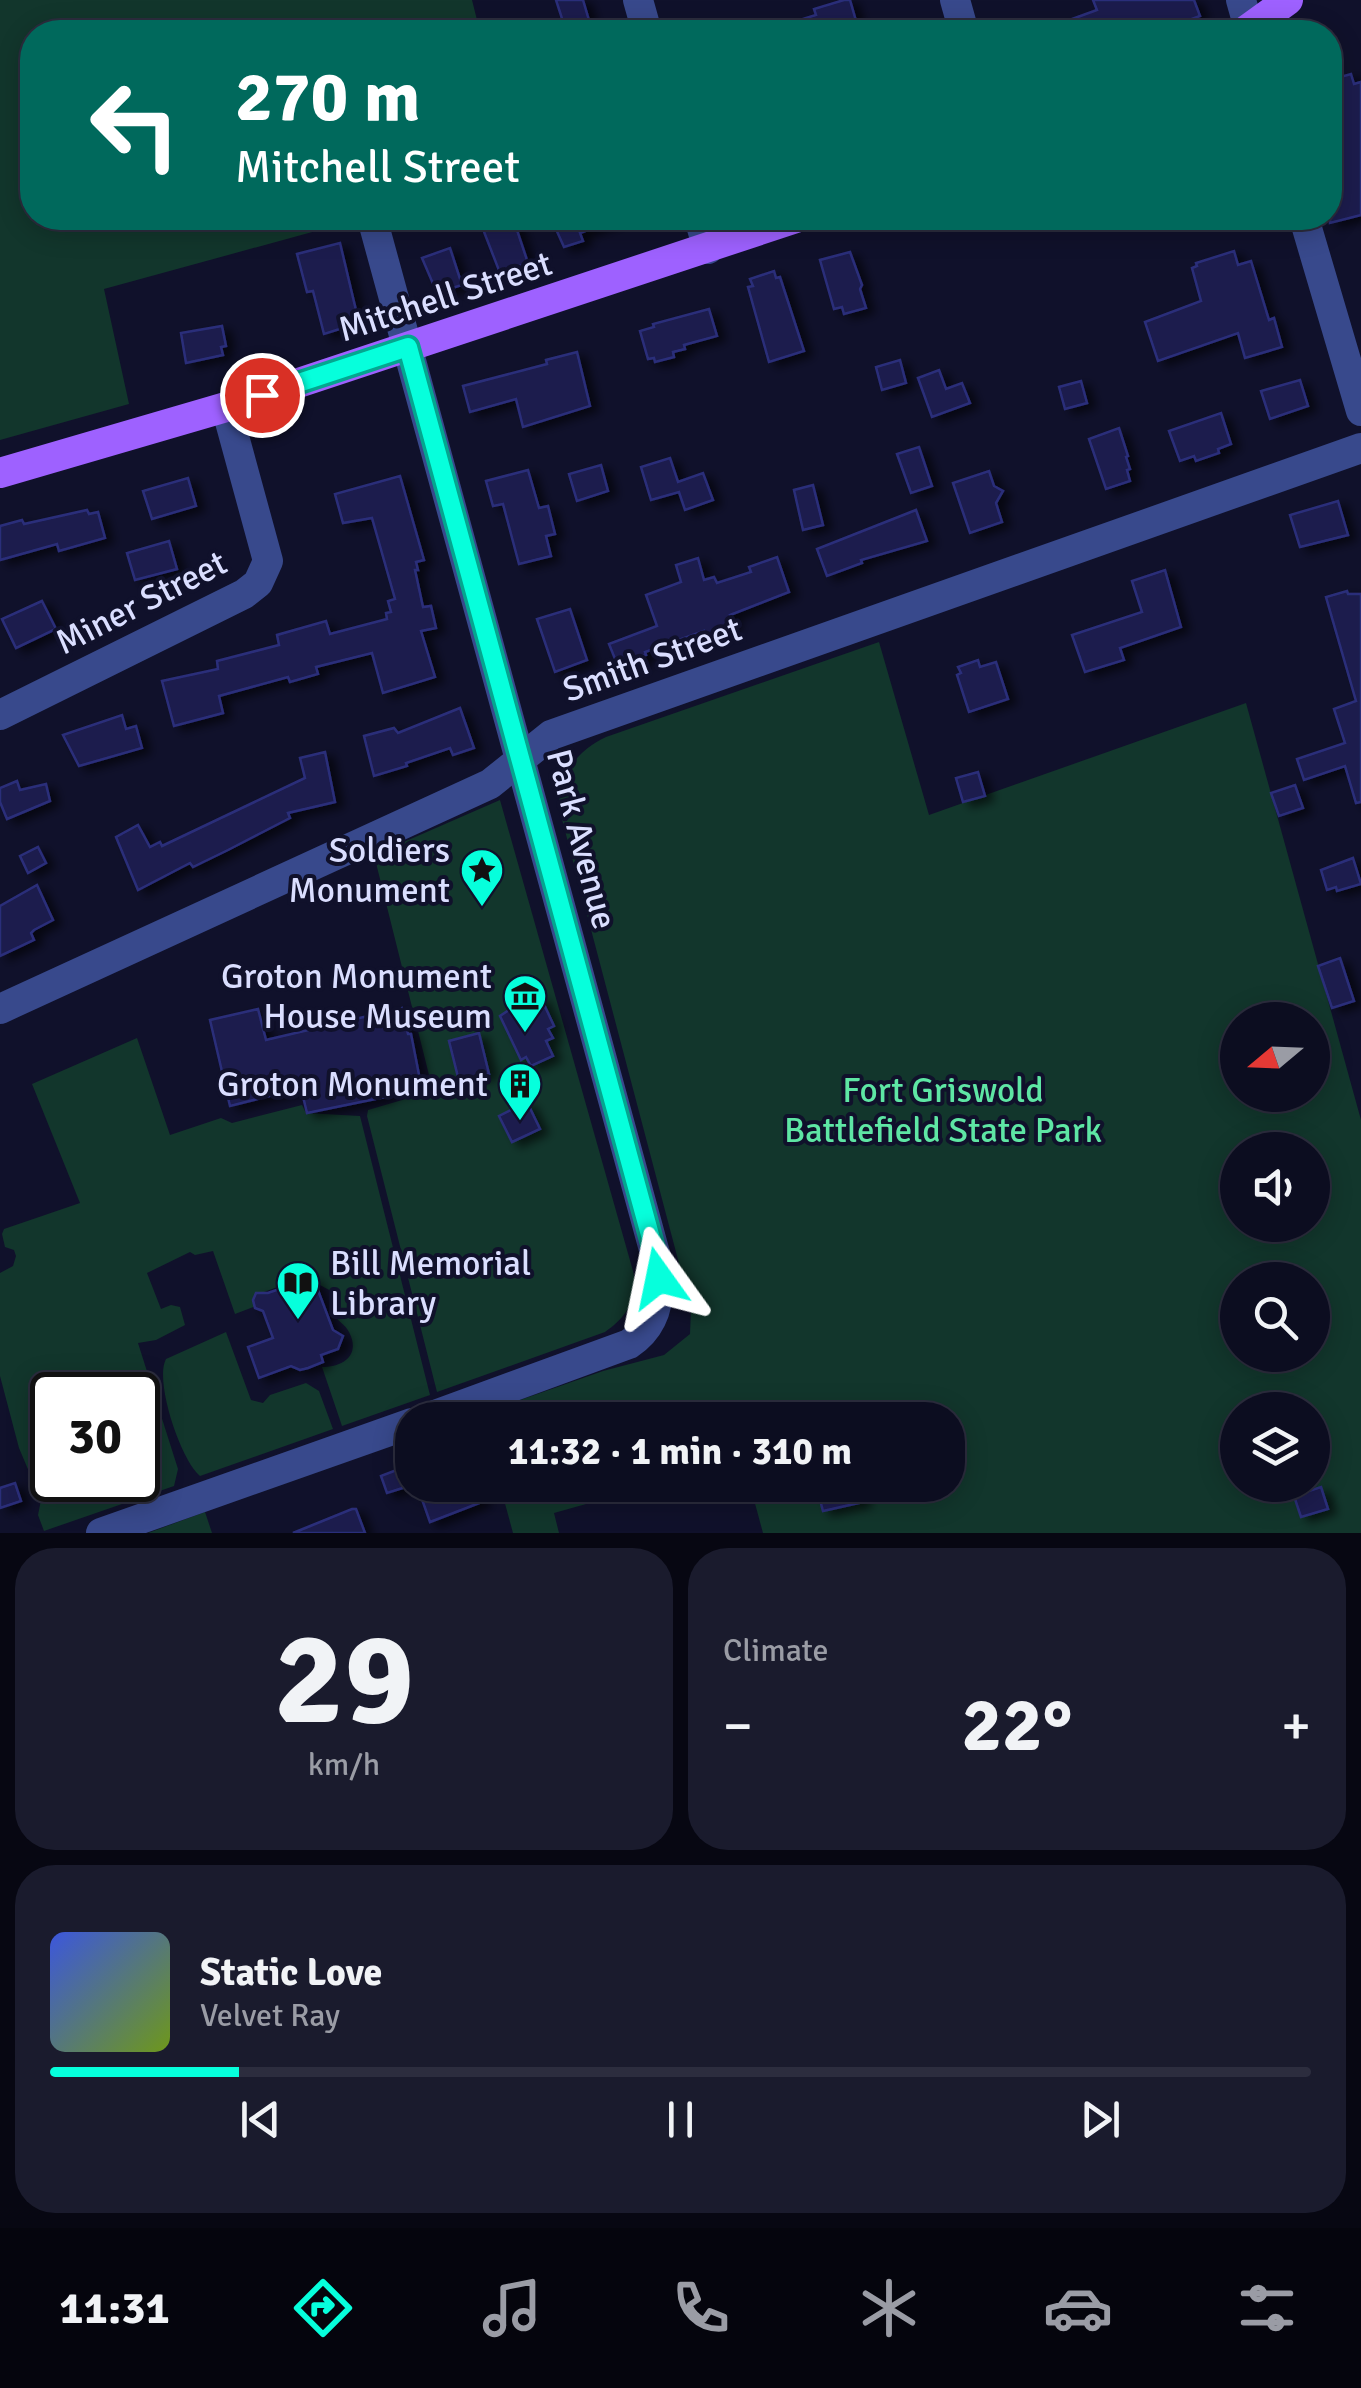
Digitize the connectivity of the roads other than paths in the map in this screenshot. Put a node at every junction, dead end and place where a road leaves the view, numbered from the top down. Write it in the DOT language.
graph roads {
  1 [pos="1288,0"];
  2 [pos="1251,20"];
  3 [pos="375,230"];
  4 [pos="702,230"];
  5 [pos="762,230"];
  6 [pos="1308,230"];
  7 [pos="708,249"];
  8 [pos="408,347"];
  9 [pos="226,407"];
  10 [pos="1361,411"];
  11 [pos="1361,448"];
  12 [pos="0,474"];
  13 [pos="0,715"];
  14 [pos="522,762"];
  15 [pos="0,1009"];
  16 [pos="470,1402"];
  17 [pos="395,1429"];
  18 [pos="101,1533"];
  1 -- 2 [label="main road"];
  3 -- 8 [label="street, Park Avenue"];
  4 -- 7 [label="street"];
  5 -- 7 [label="main road, Mitchell Street"];
  6 -- 10 [label="street"];
  7 -- 8 [label="main road, Mitchell Street"];
  8 -- 9 [label="main road, Mitchell Street"];
  8 -- 14 [label="street, Park Avenue"];
  9 -- 12 [label="main road, Mitchell Street"];
  9 -- 13 [label="street, Miner Street"];
  11 -- 14 [label="street, Smith Street"];
  14 -- 15 [label="street, Smith Street"];
  14 -- 16 [label="street, Park Avenue"];
  17 -- 18 [label="street"];
}
